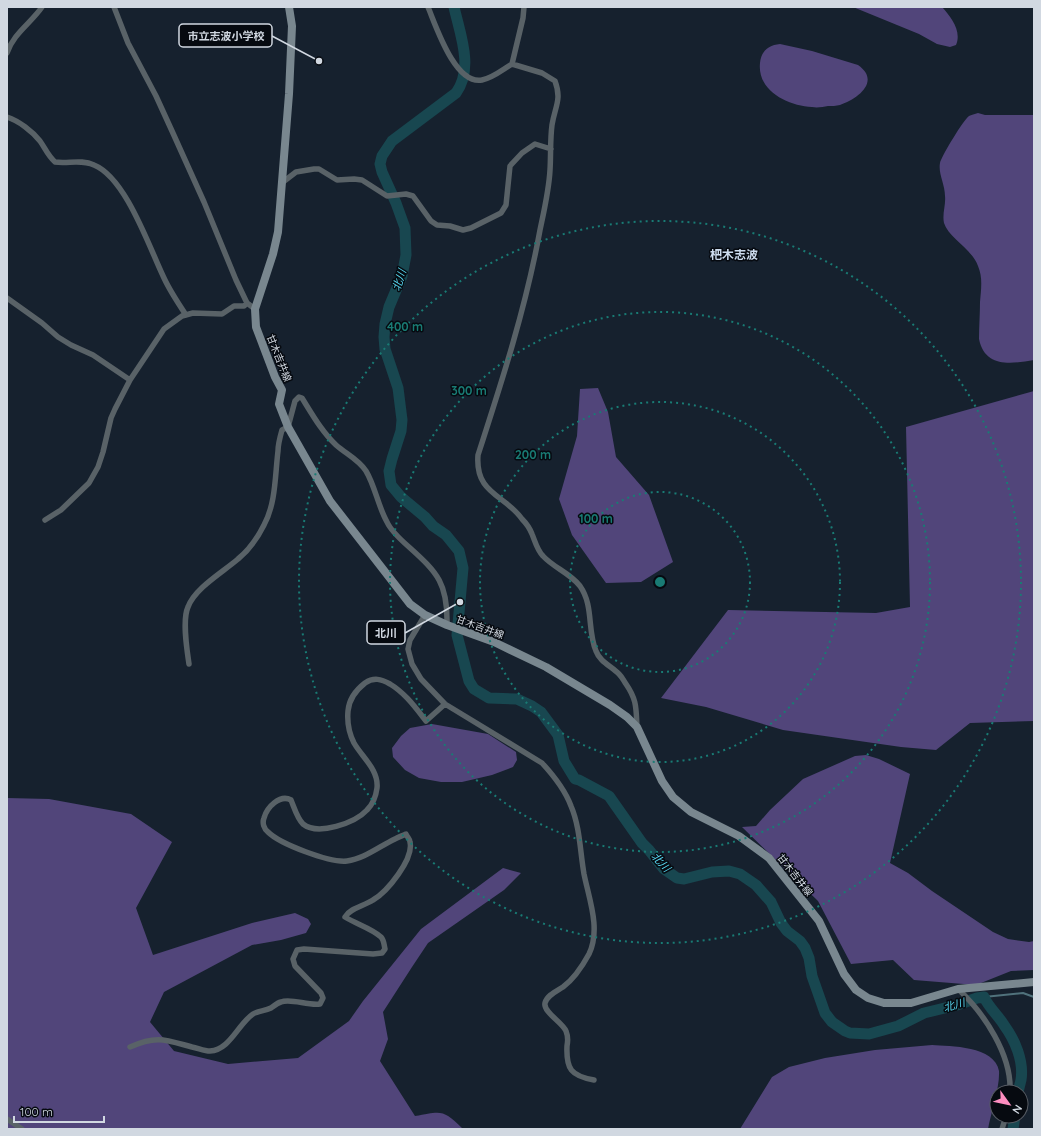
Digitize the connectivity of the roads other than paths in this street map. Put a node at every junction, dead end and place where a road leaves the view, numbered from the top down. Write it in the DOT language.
graph roads {
  1 [pos="42,7"];
  2 [pos="114,7"];
  3 [pos="289,7"];
  4 [pos="428,7"];
  5 [pos="524,7"];
  6 [pos="7,53"];
  7 [pos="512,64"];
  8 [pos="7,117"];
  9 [pos="551,149"];
  10 [pos="283,182"];
  11 [pos="7,298"];
  12 [pos="247,303"];
  13 [pos="254,309"];
  14 [pos="186,315"];
  15 [pos="130,380"];
  16 [pos="288,427"];
  17 [pos="45,520"];
  18 [pos="425,615"];
  19 [pos="447,625"];
  20 [pos="189,664"];
  21 [pos="445,704"];
  22 [pos="637,727"];
  23 [pos="1034,982"];
  24 [pos="958,989"];
  25 [pos="130,1048"];
  26 [pos="594,1080"];
  27 [pos="1011,1084"];
  28 [pos="7,1118"];
  29 [pos="22,1129"];
  1 -- 6 [label="street"];
  2 -- 12 [label="street"];
  3 -- 10 [label="main road, 甘木吉井線"];
  4 -- 7 [label="street"];
  5 -- 7 [label="street"];
  7 -- 9 [label="street"];
  8 -- 14 [label="street"];
  9 -- 10 [label="street"];
  9 -- 22 [label="street"];
  10 -- 13 [label="main road, 甘木吉井線"];
  11 -- 15 [label="street"];
  12 -- 13 [label="street"];
  12 -- 14 [label="street"];
  13 -- 16 [label="main road, 甘木吉井線"];
  14 -- 15 [label="street"];
  15 -- 17 [label="street"];
  16 -- 18 [label="main road, 甘木吉井線"];
  16 -- 19 [label="street"];
  16 -- 20 [label="street"];
  18 -- 19 [label="main road, 甘木吉井線"];
  18 -- 21 [label="street"];
  19 -- 22 [label="main road, 甘木吉井線"];
  21 -- 25 [label="street"];
  21 -- 26 [label="street"];
  22 -- 24 [label="main road, 甘木吉井線"];
  23 -- 24 [label="main road, 甘木吉井線"];
  24 -- 27 [label="street"];
  28 -- 29 [label="street"];
}
